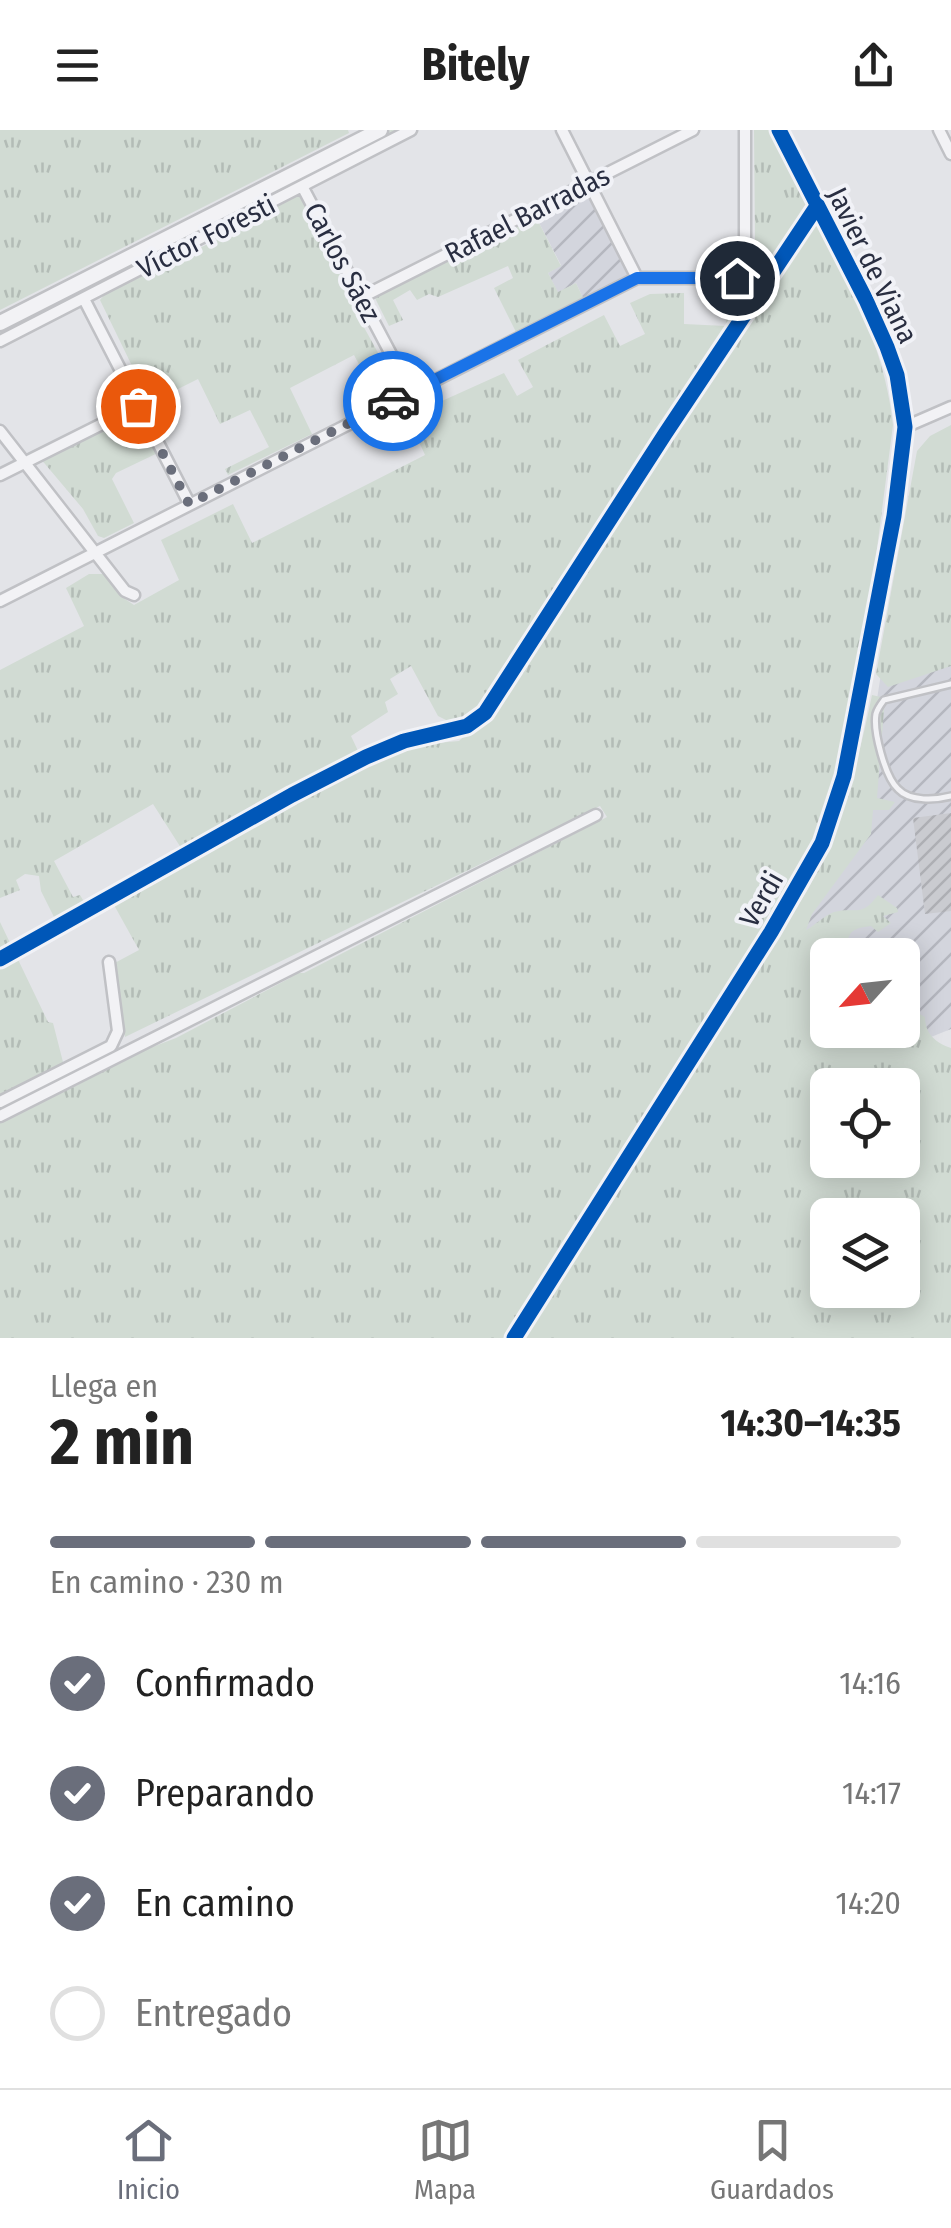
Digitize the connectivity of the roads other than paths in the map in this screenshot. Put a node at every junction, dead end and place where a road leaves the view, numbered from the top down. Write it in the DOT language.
graph roads {
  1 [pos="380,130"];
  2 [pos="411,130"];
  3 [pos="562,130"];
  4 [pos="693,130"];
  5 [pos="746,130"];
  6 [pos="779,130"];
  7 [pos="939,130"];
  8 [pos="951,154"];
  9 [pos="589,183"];
  10 [pos="302,186"];
  11 [pos="817,206"];
  12 [pos="637,278"];
  13 [pos="362,297"];
  14 [pos="84,299"];
  15 [pos="0,323"];
  16 [pos="0,341"];
  17 [pos="411,392"];
  18 [pos="138,406"];
  19 [pos="951,407"];
  20 [pos="905,427"];
  21 [pos="0,431"];
  22 [pos="26,462"];
  23 [pos="0,476"];
  24 [pos="189,504"];
  25 [pos="96,551"];
  26 [pos="134,594"];
  27 [pos="0,601"];
  28 [pos="951,684"];
  29 [pos="951,796"];
  30 [pos="596,815"];
  31 [pos="0,959"];
  32 [pos="109,962"];
  33 [pos="0,1102"];
  34 [pos="0,1116"];
  35 [pos="514,1338"];
  1 -- 15 [label="street, Víctor Foresti"];
  2 -- 10 [label="street, Víctor Foresti"];
  3 -- 9 [label="street"];
  4 -- 9 [label="street, Rafael Barradas"];
  5 -- 12 [label="street"];
  6 -- 11 [label="street, Javier de Viana"];
  7 -- 8 [label="street"];
  9 -- 12 [label="street"];
  9 -- 13 [label="street, Rafael Barradas"];
  10 -- 13 [label="street, Carlos Sáez"];
  10 -- 14 [label="street, Víctor Foresti"];
  11 -- 20 [label="street, Javier de Viana"];
  11 -- 31 [label="street"];
  12 -- 17 [label="street"];
  13 -- 17 [label="street, Carlos Sáez"];
  14 -- 16 [label="street, Víctor Foresti"];
  14 -- 18 [label="street"];
  17 -- 24 [label="street"];
  18 -- 22 [label="street"];
  18 -- 24 [label="street"];
  19 -- 20 [label="street"];
  20 -- 35 [label="street, Verdi"];
  21 -- 22 [label="street"];
  22 -- 23 [label="street"];
  22 -- 25 [label="street"];
  24 -- 25 [label="street"];
  25 -- 26 [label="street"];
  25 -- 27 [label="street"];
  28 -- 29 [label="lane"];
  30 -- 34 [label="street"];
  32 -- 33 [label="street"];
}
